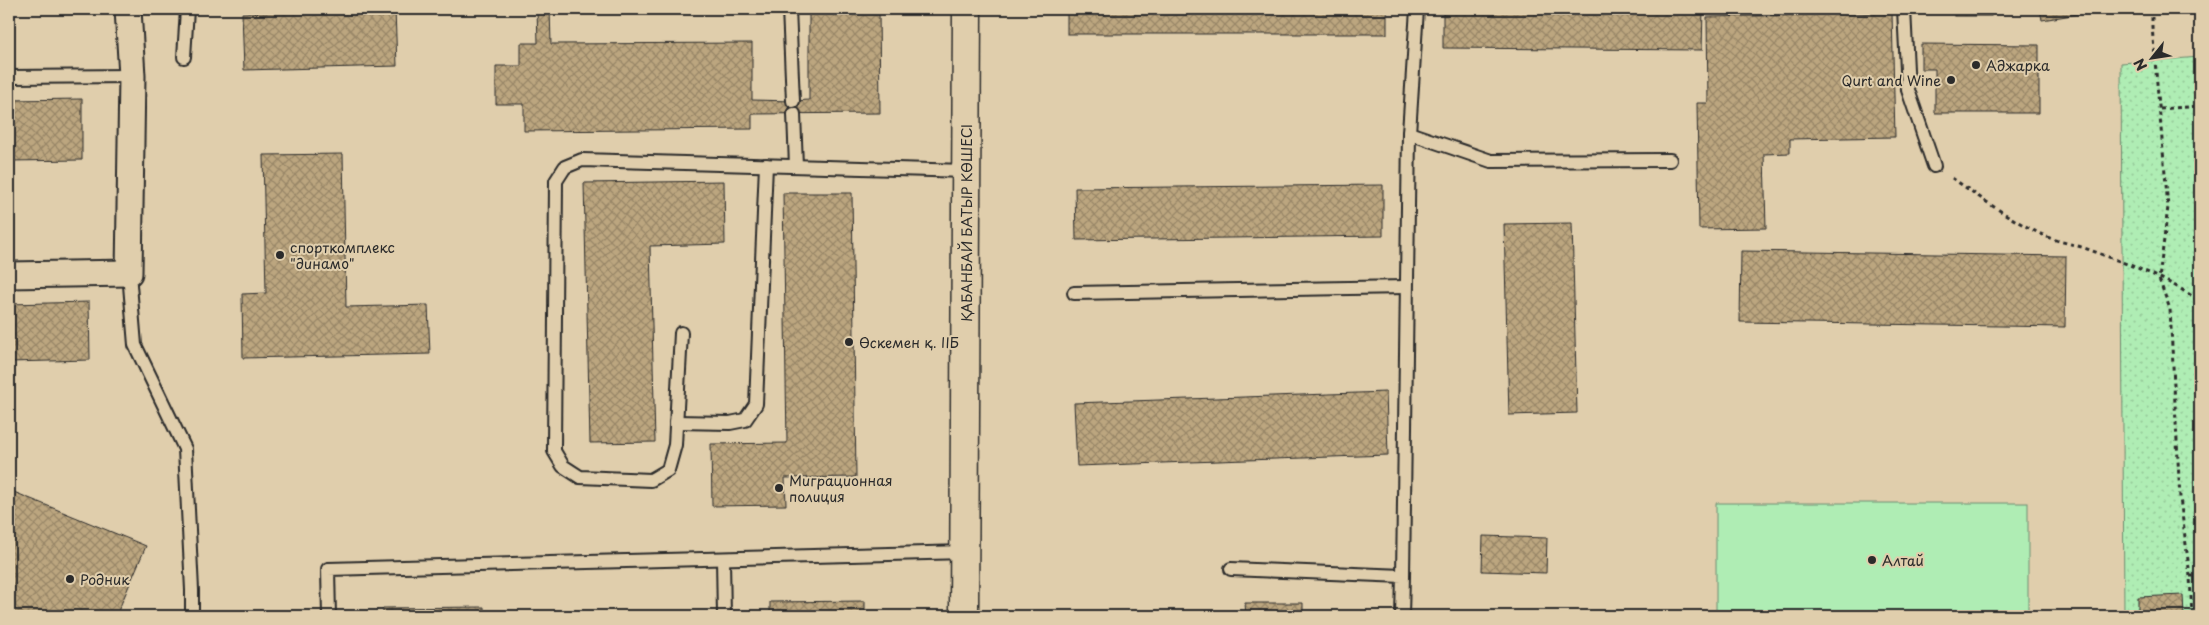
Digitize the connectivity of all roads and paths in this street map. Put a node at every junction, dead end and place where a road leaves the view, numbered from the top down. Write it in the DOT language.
graph roads {
  1 [pos="128,9"];
  2 [pos="186,9"];
  3 [pos="789,9"];
  4 [pos="967,9"];
  5 [pos="1417,9"];
  6 [pos="1904,9"];
  7 [pos="2152,9"];
  8 [pos="184,57"];
  9 [pos="132,76"];
  10 [pos="9,77"];
  11 [pos="793,101"];
  12 [pos="2200,106"];
  13 [pos="2160,110"];
  14 [pos="794,114"];
  15 [pos="1409,133"];
  16 [pos="1670,160"];
  17 [pos="766,165"];
  18 [pos="796,166"];
  19 [pos="1934,166"];
  20 [pos="966,171"];
  21 [pos="129,274"];
  22 [pos="9,275"];
  23 [pos="2159,279"];
  24 [pos="1406,287"];
  25 [pos="1074,293"];
  26 [pos="2200,302"];
  27 [pos="681,333"];
  28 [pos="676,422"];
  29 [pos="965,552"];
  30 [pos="724,559"];
  31 [pos="1230,569"];
  32 [pos="1403,576"];
  33 [pos="2190,576"];
  34 [pos="2200,576"];
  35 [pos="192,616"];
  36 [pos="329,616"];
  37 [pos="724,616"];
  38 [pos="964,616"];
  39 [pos="1402,616"];
  40 [pos="2192,616"];
  1 -- 9 [label="street"];
  2 -- 8 [label="lane"];
  3 -- 11 [label="lane"];
  4 -- 20 [label="street, ҚАБАНБАЙ БАТЫР КӨШЕСІ"];
  5 -- 15 [label="lane"];
  6 -- 19 [label="lane"];
  7 -- 13 [label="path"];
  9 -- 10 [label="lane"];
  9 -- 21 [label="street"];
  12 -- 13 [label="path"];
  13 -- 23 [label="path"];
  14 -- 18 [label="lane"];
  15 -- 16 [label="lane"];
  15 -- 24 [label="lane"];
  17 -- 18 [label="lane"];
  17 -- 28 [label="lane"];
  17 -- 28 [label="lane"];
  18 -- 20 [label="lane"];
  19 -- 23 [label="path"];
  20 -- 29 [label="street, ҚАБАНБАЙ БАТЫР КӨШЕСІ"];
  21 -- 22 [label="street"];
  21 -- 35 [label="lane"];
  23 -- 26 [label="path"];
  23 -- 33 [label="path"];
  24 -- 25 [label="lane"];
  24 -- 32 [label="lane"];
  27 -- 28 [label="lane"];
  29 -- 30 [label="lane"];
  29 -- 38 [label="street, ҚАБАНБАЙ БАТЫР КӨШЕСІ"];
  30 -- 36 [label="lane"];
  30 -- 37 [label="lane"];
  31 -- 32 [label="lane"];
  32 -- 39 [label="lane"];
  33 -- 34 [label="path"];
  33 -- 40 [label="path"];
}
